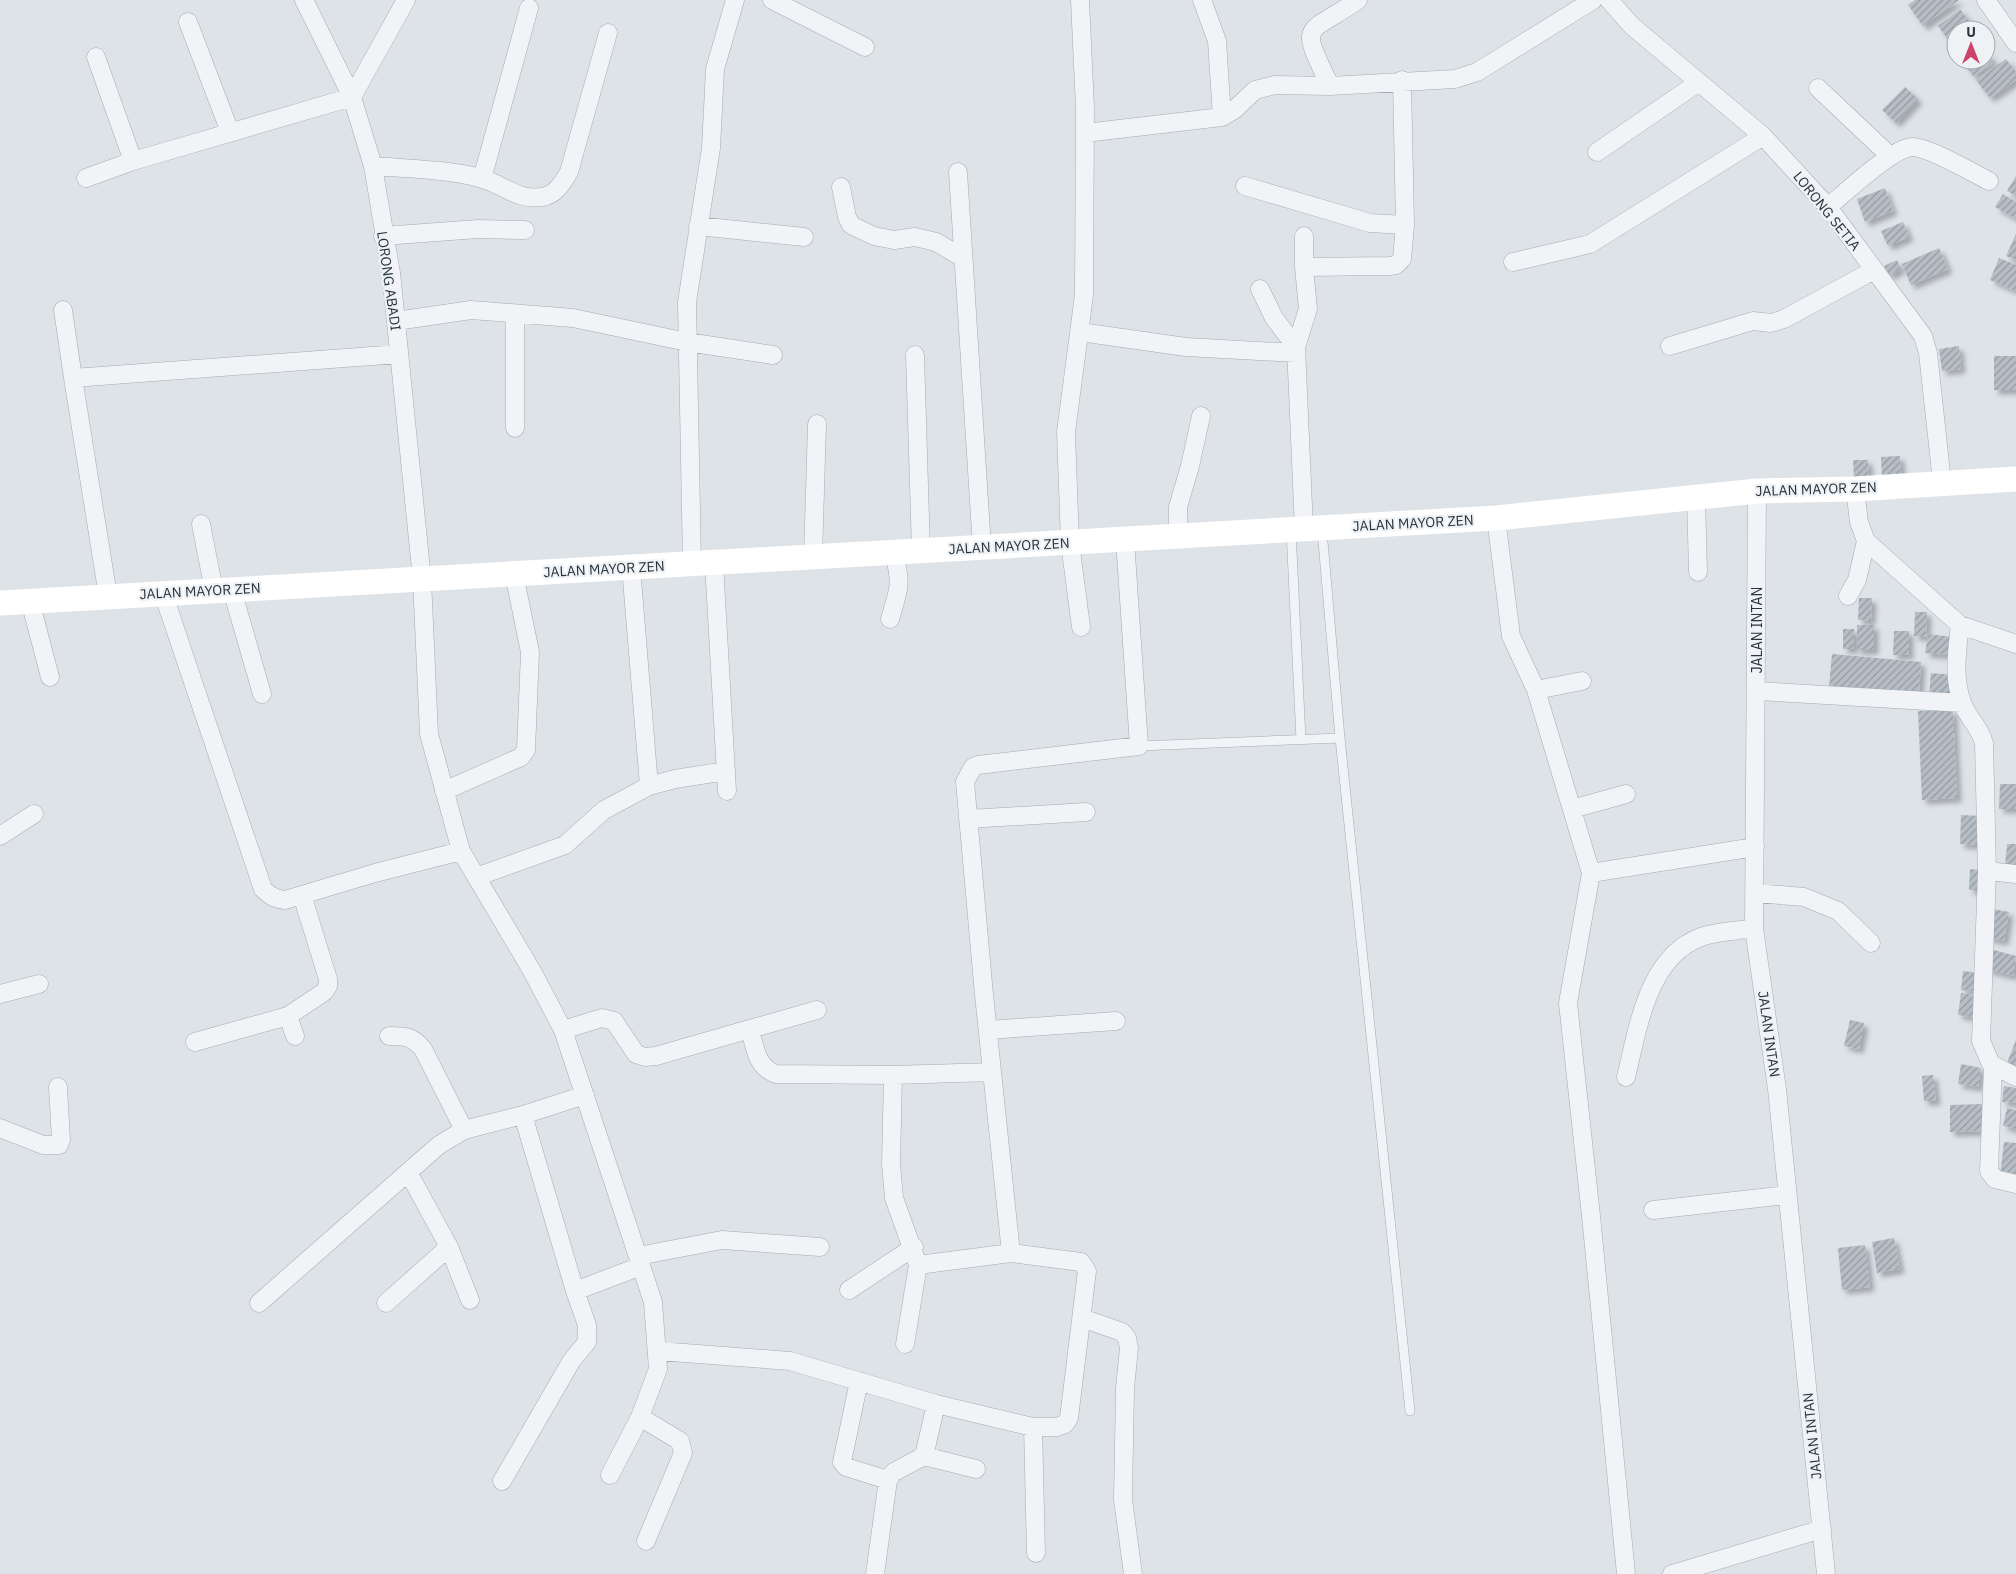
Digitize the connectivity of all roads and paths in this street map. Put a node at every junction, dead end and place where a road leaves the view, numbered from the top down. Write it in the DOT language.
graph roads {
  1 [pos="304,0"];
  2 [pos="406,0"];
  3 [pos="734,0"];
  4 [pos="772,0"];
  5 [pos="1202,0"];
  6 [pos="1358,0"];
  7 [pos="1592,0"];
  8 [pos="1609,0"];
  9 [pos="1986,0"];
  10 [pos="1084,1"];
  11 [pos="529,8"];
  12 [pos="188,22"];
  13 [pos="608,33"];
  14 [pos="2016,43"];
  15 [pos="865,47"];
  16 [pos="96,57"];
  17 [pos="1402,80"];
  18 [pos="1699,82"];
  19 [pos="1330,86"];
  20 [pos="1818,88"];
  21 [pos="352,97"];
  22 [pos="1222,117"];
  23 [pos="230,132"];
  24 [pos="1085,132"];
  25 [pos="1764,136"];
  26 [pos="1597,152"];
  27 [pos="1890,156"];
  28 [pos="133,161"];
  29 [pos="373,166"];
  30 [pos="958,172"];
  31 [pos="86,178"];
  32 [pos="482,179"];
  33 [pos="1989,181"];
  34 [pos="1244,186"];
  35 [pos="841,187"];
  36 [pos="1828,207"];
  37 [pos="1405,225"];
  38 [pos="698,226"];
  39 [pos="525,230"];
  40 [pos="383,236"];
  41 [pos="1304,236"];
  42 [pos="804,237"];
  43 [pos="963,258"];
  44 [pos="1513,262"];
  45 [pos="1304,267"];
  46 [pos="1874,270"];
  47 [pos="1260,289"];
  48 [pos="63,310"];
  49 [pos="515,314"];
  50 [pos="396,321"];
  51 [pos="1080,332"];
  52 [pos="687,342"];
  53 [pos="1670,346"];
  54 [pos="1296,350"];
  55 [pos="399,354"];
  56 [pos="773,355"];
  57 [pos="915,355"];
  58 [pos="73,378"];
  59 [pos="1201,416"];
  60 [pos="817,424"];
  61 [pos="515,428"];
  62 [pos="2016,479"];
  63 [pos="1942,482"];
  64 [pos="1855,489"];
  65 [pos="1757,491"];
  66 [pos="1696,497"];
  67 [pos="1496,518"];
  68 [pos="201,524"];
  69 [pos="1305,529"];
  70 [pos="1178,537"];
  71 [pos="1125,540"];
  72 [pos="1866,541"];
  73 [pos="1070,543"];
  74 [pos="982,548"];
  75 [pos="921,551"];
  76 [pos="894,553"];
  77 [pos="813,557"];
  78 [pos="703,563"];
  79 [pos="631,567"];
  80 [pos="1698,572"];
  81 [pos="514,574"];
  82 [pos="422,579"];
  83 [pos="223,590"];
  84 [pos="163,593"];
  85 [pos="108,596"];
  86 [pos="1848,596"];
  87 [pos="30,601"];
  88 [pos="0,602"];
  89 [pos="890,619"];
  90 [pos="1960,625"];
  91 [pos="1081,627"];
  92 [pos="2016,644"];
  93 [pos="50,676"];
  94 [pos="1582,681"];
  95 [pos="1536,690"];
  96 [pos="1757,691"];
  97 [pos="262,694"];
  98 [pos="1962,703"];
  99 [pos="1340,738"];
  100 [pos="1301,740"];
  101 [pos="1139,746"];
  102 [pos="726,771"];
  103 [pos="649,786"];
  104 [pos="727,790"];
  105 [pos="444,791"];
  106 [pos="1626,794"];
  107 [pos="1572,809"];
  108 [pos="1086,812"];
  109 [pos="34,814"];
  110 [pos="968,819"];
  111 [pos="0,836"];
  112 [pos="1756,847"];
  113 [pos="461,851"];
  114 [pos="1987,871"];
  115 [pos="1591,873"];
  116 [pos="2016,874"];
  117 [pos="476,877"];
  118 [pos="1755,893"];
  119 [pos="302,895"];
  120 [pos="1754,928"];
  121 [pos="1871,943"];
  122 [pos="39,984"];
  123 [pos="0,994"];
  124 [pos="817,1010"];
  125 [pos="288,1016"];
  126 [pos="1116,1021"];
  127 [pos="750,1029"];
  128 [pos="563,1030"];
  129 [pos="988,1030"];
  130 [pos="295,1036"];
  131 [pos="389,1036"];
  132 [pos="195,1042"];
  133 [pos="1993,1065"];
  134 [pos="992,1072"];
  135 [pos="893,1075"];
  136 [pos="2016,1077"];
  137 [pos="1626,1078"];
  138 [pos="58,1087"];
  139 [pos="584,1095"];
  140 [pos="523,1115"];
  141 [pos="0,1128"];
  142 [pos="464,1130"];
  143 [pos="408,1172"];
  144 [pos="2016,1184"];
  145 [pos="1788,1195"];
  146 [pos="1653,1210"];
  147 [pos="449,1247"];
  148 [pos="820,1247"];
  149 [pos="914,1247"];
  150 [pos="1011,1253"];
  151 [pos="640,1261"];
  152 [pos="918,1265"];
  153 [pos="849,1290"];
  154 [pos="575,1291"];
  155 [pos="470,1300"];
  156 [pos="259,1303"];
  157 [pos="386,1303"];
  158 [pos="1082,1318"];
  159 [pos="905,1344"];
  160 [pos="658,1351"];
  161 [pos="859,1381"];
  162 [pos="936,1404"];
  163 [pos="1410,1411"];
  164 [pos="640,1417"];
  165 [pos="1033,1427"];
  166 [pos="924,1456"];
  167 [pos="976,1469"];
  168 [pos="610,1475"];
  169 [pos="888,1480"];
  170 [pos="502,1481"];
  171 [pos="1822,1529"];
  172 [pos="646,1541"];
  173 [pos="1036,1553"];
  174 [pos="875,1574"];
  175 [pos="1133,1574"];
  176 [pos="1626,1574"];
  177 [pos="1672,1574"];
  178 [pos="1826,1574"];
  1 -- 21 [label="street, LORONG ABADI"];
  2 -- 21 [label="street"];
  3 -- 38 [label="street"];
  4 -- 15 [label="street"];
  5 -- 22 [label="street"];
  6 -- 19 [label="street"];
  7 -- 17 [label="street"];
  8 -- 18 [label="street, LORONG SETIA"];
  9 -- 14 [label="street"];
  10 -- 24 [label="street"];
  11 -- 32 [label="street"];
  12 -- 23 [label="street"];
  13 -- 32 [label="street"];
  16 -- 28 [label="street"];
  17 -- 19 [label="street"];
  17 -- 37 [label="street"];
  18 -- 25 [label="street, LORONG SETIA"];
  18 -- 26 [label="street"];
  19 -- 22 [label="street"];
  20 -- 27 [label="street"];
  21 -- 23 [label="street"];
  21 -- 29 [label="street, LORONG ABADI"];
  22 -- 24 [label="street"];
  23 -- 28 [label="street"];
  24 -- 51 [label="street"];
  25 -- 36 [label="street, LORONG SETIA"];
  25 -- 44 [label="street"];
  27 -- 33 [label="street"];
  27 -- 36 [label="street"];
  28 -- 31 [label="street"];
  29 -- 32 [label="street"];
  29 -- 40 [label="street, LORONG ABADI"];
  30 -- 43 [label="street"];
  34 -- 37 [label="street"];
  35 -- 43 [label="street"];
  36 -- 46 [label="street, LORONG SETIA"];
  37 -- 45 [label="street"];
  38 -- 42 [label="street"];
  38 -- 52 [label="street"];
  39 -- 40 [label="street"];
  40 -- 50 [label="street, LORONG ABADI"];
  41 -- 45 [label="street"];
  43 -- 74 [label="street"];
  45 -- 54 [label="street"];
  46 -- 53 [label="street"];
  46 -- 63 [label="street, LORONG SETIA"];
  47 -- 54 [label="street"];
  48 -- 58 [label="street"];
  49 -- 50 [label="street"];
  49 -- 52 [label="street"];
  49 -- 61 [label="street"];
  50 -- 55 [label="street, LORONG ABADI"];
  51 -- 54 [label="street"];
  51 -- 73 [label="street"];
  52 -- 56 [label="street"];
  52 -- 78 [label="street"];
  54 -- 69 [label="street"];
  55 -- 58 [label="street"];
  55 -- 82 [label="street, LORONG ABADI"];
  57 -- 75 [label="street"];
  58 -- 85 [label="street"];
  59 -- 70 [label="street"];
  60 -- 77 [label="street"];
  62 -- 63 [label="street, JALAN MAYOR ZEN"];
  63 -- 64 [label="street, JALAN MAYOR ZEN"];
  64 -- 65 [label="street, JALAN MAYOR ZEN"];
  64 -- 72 [label="street"];
  65 -- 66 [label="street, JALAN MAYOR ZEN"];
  65 -- 96 [label="street, JALAN INTAN"];
  66 -- 67 [label="street, JALAN MAYOR ZEN"];
  66 -- 80 [label="street"];
  67 -- 69 [label="street, JALAN MAYOR ZEN"];
  67 -- 95 [label="street"];
  68 -- 83 [label="street"];
  69 -- 70 [label="street, JALAN MAYOR ZEN"];
  69 -- 99 [label="lane"];
  69 -- 100 [label="lane"];
  70 -- 71 [label="street, JALAN MAYOR ZEN"];
  71 -- 73 [label="street, JALAN MAYOR ZEN"];
  71 -- 101 [label="street"];
  72 -- 86 [label="street"];
  72 -- 90 [label="street"];
  73 -- 74 [label="street, JALAN MAYOR ZEN"];
  73 -- 91 [label="street"];
  74 -- 75 [label="street, JALAN MAYOR ZEN"];
  75 -- 76 [label="street, JALAN MAYOR ZEN"];
  76 -- 77 [label="street, JALAN MAYOR ZEN"];
  76 -- 89 [label="street"];
  77 -- 78 [label="street, JALAN MAYOR ZEN"];
  78 -- 79 [label="street, JALAN MAYOR ZEN"];
  78 -- 102 [label="street"];
  79 -- 81 [label="street, JALAN MAYOR ZEN"];
  79 -- 103 [label="street"];
  81 -- 82 [label="street, JALAN MAYOR ZEN"];
  81 -- 105 [label="street"];
  82 -- 83 [label="street, JALAN MAYOR ZEN"];
  82 -- 105 [label="street, LORONG ABADI"];
  83 -- 84 [label="street, JALAN MAYOR ZEN"];
  83 -- 97 [label="street"];
  84 -- 85 [label="street, JALAN MAYOR ZEN"];
  84 -- 119 [label="street"];
  85 -- 87 [label="street, JALAN MAYOR ZEN"];
  87 -- 88 [label="street, JALAN MAYOR ZEN"];
  87 -- 93 [label="street"];
  90 -- 92 [label="street"];
  90 -- 98 [label="street"];
  94 -- 95 [label="street"];
  95 -- 107 [label="street"];
  96 -- 98 [label="street"];
  96 -- 112 [label="street, JALAN INTAN"];
  98 -- 114 [label="street"];
  99 -- 100 [label="lane"];
  99 -- 163 [label="lane"];
  100 -- 101 [label="lane"];
  101 -- 110 [label="street"];
  102 -- 103 [label="street"];
  102 -- 104 [label="street"];
  103 -- 117 [label="street"];
  105 -- 113 [label="street, LORONG ABADI"];
  106 -- 107 [label="street"];
  107 -- 115 [label="street"];
  108 -- 110 [label="street"];
  109 -- 111 [label="street"];
  110 -- 129 [label="street"];
  112 -- 115 [label="street"];
  112 -- 118 [label="street, JALAN INTAN"];
  113 -- 117 [label="street, LORONG ABADI"];
  113 -- 119 [label="street"];
  114 -- 116 [label="street"];
  114 -- 133 [label="street"];
  115 -- 176 [label="street"];
  117 -- 128 [label="street, LORONG ABADI"];
  118 -- 120 [label="street, JALAN INTAN"];
  118 -- 121 [label="street"];
  119 -- 125 [label="street"];
  120 -- 137 [label="street"];
  120 -- 145 [label="street, JALAN INTAN"];
  122 -- 123 [label="street"];
  124 -- 127 [label="street"];
  125 -- 130 [label="street"];
  125 -- 132 [label="street"];
  126 -- 129 [label="street"];
  127 -- 128 [label="street"];
  127 -- 135 [label="street"];
  128 -- 139 [label="street, LORONG ABADI"];
  129 -- 134 [label="street"];
  131 -- 142 [label="street"];
  133 -- 136 [label="street"];
  133 -- 144 [label="street"];
  134 -- 135 [label="street"];
  134 -- 150 [label="street"];
  135 -- 149 [label="street"];
  138 -- 141 [label="street"];
  139 -- 140 [label="street"];
  139 -- 151 [label="street, LORONG ABADI"];
  140 -- 142 [label="street"];
  140 -- 154 [label="street"];
  142 -- 143 [label="street"];
  143 -- 147 [label="street"];
  143 -- 156 [label="street"];
  145 -- 146 [label="street"];
  145 -- 171 [label="street, JALAN INTAN"];
  147 -- 155 [label="street"];
  147 -- 157 [label="street"];
  148 -- 151 [label="street"];
  149 -- 152 [label="street"];
  149 -- 153 [label="street"];
  150 -- 152 [label="street"];
  150 -- 158 [label="street"];
  151 -- 154 [label="street"];
  151 -- 160 [label="street, LORONG ABADI"];
  152 -- 159 [label="street"];
  154 -- 170 [label="street"];
  158 -- 165 [label="street"];
  158 -- 175 [label="street"];
  160 -- 161 [label="street"];
  160 -- 164 [label="street, LORONG ABADI"];
  161 -- 162 [label="street"];
  161 -- 169 [label="street"];
  162 -- 165 [label="street"];
  162 -- 166 [label="street"];
  164 -- 168 [label="street, LORONG ABADI"];
  164 -- 172 [label="street"];
  165 -- 173 [label="street"];
  166 -- 167 [label="street"];
  166 -- 169 [label="street"];
  169 -- 174 [label="street"];
  171 -- 177 [label="street"];
  171 -- 178 [label="street, JALAN INTAN"];
}
